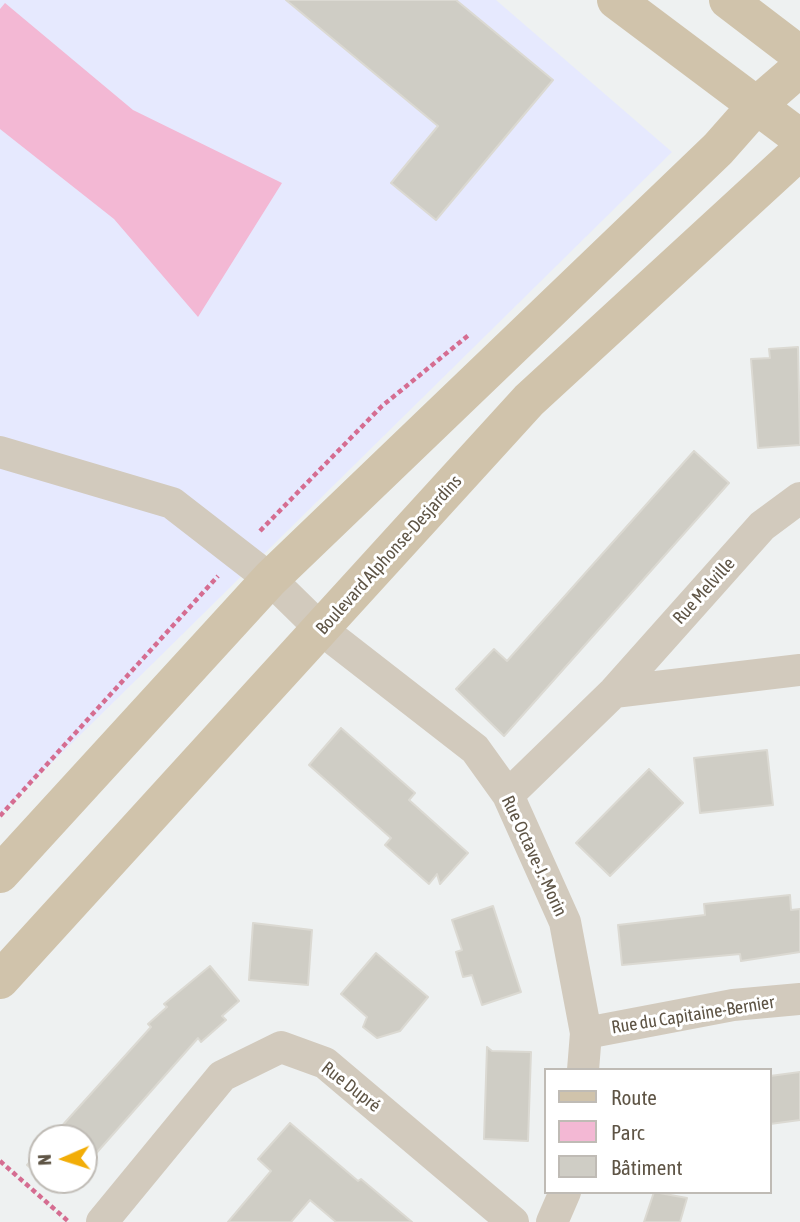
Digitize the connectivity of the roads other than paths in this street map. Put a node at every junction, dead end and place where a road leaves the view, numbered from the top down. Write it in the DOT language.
graph roads {
  1 [pos="616,0"];
  2 [pos="728,0"];
  3 [pos="800,55"];
  4 [pos="800,68"];
  5 [pos="756,106"];
  6 [pos="800,138"];
  7 [pos="800,151"];
  8 [pos="0,452"];
  9 [pos="800,498"];
  10 [pos="270,579"];
  11 [pos="322,630"];
  12 [pos="800,670"];
  13 [pos="614,692"];
  14 [pos="508,795"];
  15 [pos="0,874"];
  16 [pos="0,980"];
  17 [pos="800,999"];
  18 [pos="586,1033"];
  19 [pos="583,1068"];
  20 [pos="564,1194"];
  21 [pos="102,1222"];
  22 [pos="513,1222"];
  23 [pos="552,1222"];
  1 -- 5 [label="main road"];
  2 -- 3 [label="main road"];
  4 -- 5 [label="main road"];
  5 -- 6 [label="main road"];
  5 -- 10 [label="main road"];
  7 -- 11 [label="main road, Boulevard Alphonse-Desjardins"];
  8 -- 10 [label="street, Rue Octave-J.-Morin"];
  9 -- 13 [label="street, Rue Melville"];
  10 -- 11 [label="street, Rue Octave-J.-Morin"];
  10 -- 15 [label="main road"];
  11 -- 14 [label="street, Rue Octave-J.-Morin"];
  11 -- 16 [label="main road, Boulevard Alphonse-Desjardins"];
  12 -- 13 [label="street"];
  13 -- 14 [label="street, Rue Melville"];
  14 -- 18 [label="street, Rue Octave-J.-Morin"];
  17 -- 18 [label="street, Rue du Capitaine-Bernier"];
  18 -- 19 [label="street, Rue Octave-J.-Morin"];
  20 -- 23 [label="street"];
  21 -- 22 [label="street, Rue Dupré"];
}
